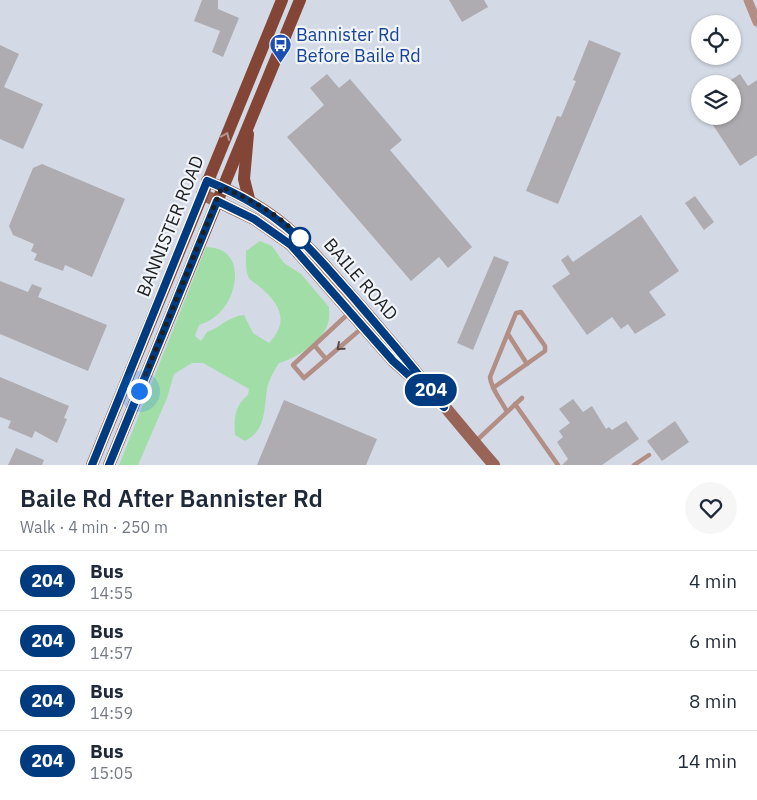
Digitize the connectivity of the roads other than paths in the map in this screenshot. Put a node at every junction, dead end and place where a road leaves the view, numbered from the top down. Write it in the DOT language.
graph roads {
  1 [pos="282,0"];
  2 [pos="300,0"];
  3 [pos="748,0"];
  4 [pos="757,22"];
  5 [pos="249,122"];
  6 [pos="207,181"];
  7 [pos="222,187"];
  8 [pos="202,194"];
  9 [pos="248,199"];
  10 [pos="217,201"];
  11 [pos="354,308"];
  12 [pos="367,323"];
  13 [pos="508,334"];
  14 [pos="315,346"];
  15 [pos="326,359"];
  16 [pos="527,364"];
  17 [pos="493,388"];
  18 [pos="522,398"];
  19 [pos="515,404"];
  20 [pos="506,410"];
  21 [pos="474,443"];
  22 [pos="649,454"];
  23 [pos="92,465"];
  24 [pos="109,465"];
  25 [pos="494,465"];
  26 [pos="558,465"];
  27 [pos="634,465"];
  6 -- 1 [label="main road, BANNISTER ROAD, one-way"];
  2 -- 5 [label="main road, BANNISTER ROAD"];
  3 -- 4 [label="street"];
  5 -- 7 [label="main road, BANNISTER ROAD"];
  5 -- 9 [label="main road"];
  6 -- 7 [label="street, BAILE ROAD"];
  6 -- 8 [label="main road, BANNISTER ROAD"];
  7 -- 9 [label="street, BAILE ROAD"];
  7 -- 10 [label="main road, BANNISTER ROAD"];
  8 -- 10 [label="street, BAILE ROAD"];
  8 -- 23 [label="main road, BANNISTER ROAD"];
  9 -- 11 [label="street, BAILE ROAD"];
  10 -- 11 [label="street, BAILE ROAD"];
  10 -- 24 [label="main road, BANNISTER ROAD"];
  11 -- 12 [label="street, BAILE ROAD"];
  11 -- 14 [label="lane"];
  12 -- 15 [label="lane, one-way"];
  12 -- 21 [label="street, BAILE ROAD"];
  13 -- 16 [label="lane"];
  13 -- 16 [label="lane"];
  13 -- 17 [label="lane"];
  14 -- 15 [label="lane"];
  14 -- 15 [label="lane"];
  16 -- 17 [label="lane"];
  17 -- 20 [label="lane"];
  18 -- 19 [label="lane"];
  19 -- 20 [label="lane"];
  19 -- 26 [label="lane"];
  20 -- 21 [label="lane"];
  21 -- 25 [label="street, BAILE ROAD"];
  22 -- 27 [label="lane"];
}
